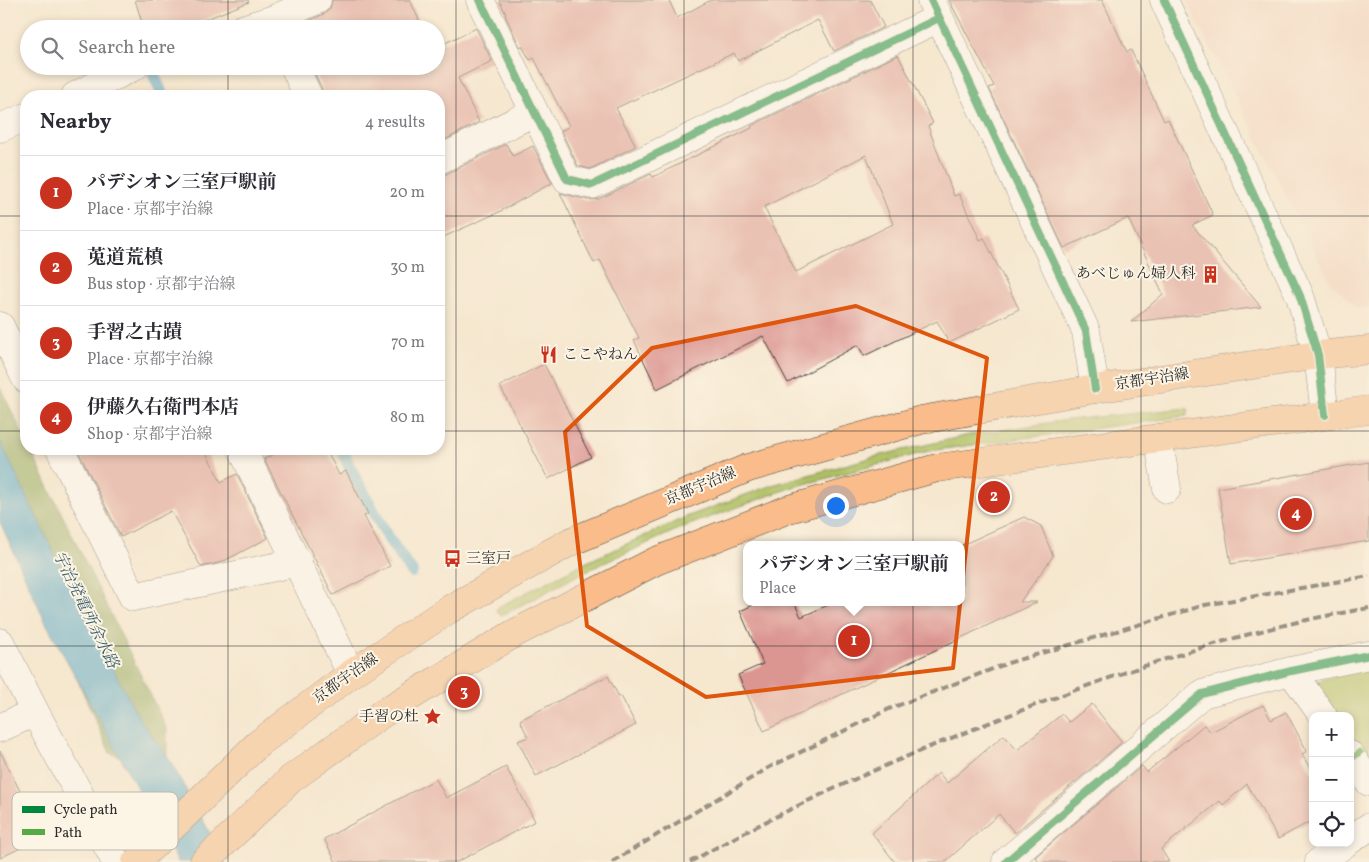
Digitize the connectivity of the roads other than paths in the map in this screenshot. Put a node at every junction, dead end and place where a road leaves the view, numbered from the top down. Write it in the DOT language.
graph roads {
  1 [pos="317,0"];
  2 [pos="480,0"];
  3 [pos="1164,0"];
  4 [pos="936,9"];
  5 [pos="283,20"];
  6 [pos="117,75"];
  7 [pos="298,75"];
  8 [pos="87,90"];
  9 [pos="305,90"];
  10 [pos="534,112"];
  11 [pos="20,120"];
  12 [pos="0,128"];
  13 [pos="445,157"];
  14 [pos="0,326"];
  15 [pos="1369,350"];
  16 [pos="1318,355"];
  17 [pos="20,367"];
  18 [pos="1095,389"];
  19 [pos="1369,410"];
  20 [pos="1324,415"];
  21 [pos="1158,438"];
  22 [pos="63,455"];
  23 [pos="245,455"];
  24 [pos="1167,489"];
  25 [pos="298,562"];
  26 [pos="0,642"];
  27 [pos="1369,655"];
  28 [pos="1291,671"];
  29 [pos="351,674"];
  30 [pos="34,712"];
  31 [pos="1320,712"];
  32 [pos="0,728"];
  33 [pos="1351,757"];
  34 [pos="1369,782"];
  35 [pos="78,792"];
  36 [pos="178,821"];
  37 [pos="1369,827"];
  38 [pos="1354,837"];
  39 [pos="1340,847"];
  40 [pos="109,850"];
  41 [pos="116,862"];
  42 [pos="204,862"];
  43 [pos="1006,862"];
  44 [pos="1319,862"];
  1 -- 5 [label="street"];
  2 -- 10 [label="street"];
  3 -- 16 [label="street"];
  4 -- 10 [label="street"];
  4 -- 18 [label="street"];
  6 -- 8 [label="street"];
  7 -- 9 [label="street"];
  10 -- 13 [label="street"];
  11 -- 12 [label="street"];
  14 -- 17 [label="street"];
  15 -- 16 [label="main road, 京都宇治線"];
  16 -- 18 [label="main road, 京都宇治線"];
  16 -- 20 [label="street"];
  18 -- 29 [label="main road, 京都宇治線"];
  19 -- 20 [label="main road"];
  20 -- 21 [label="main road"];
  21 -- 24 [label="street"];
  21 -- 42 [label="main road"];
  22 -- 25 [label="street"];
  23 -- 25 [label="street"];
  25 -- 29 [label="street"];
  26 -- 30 [label="street"];
  27 -- 28 [label="street"];
  28 -- 31 [label="street"];
  28 -- 43 [label="street"];
  29 -- 36 [label="main road, 京都宇治線"];
  30 -- 32 [label="street"];
  30 -- 35 [label="street"];
  33 -- 34 [label="street"];
  37 -- 38 [label="street"];
  39 -- 44 [label="street"];
  40 -- 41 [label="street"];
}
